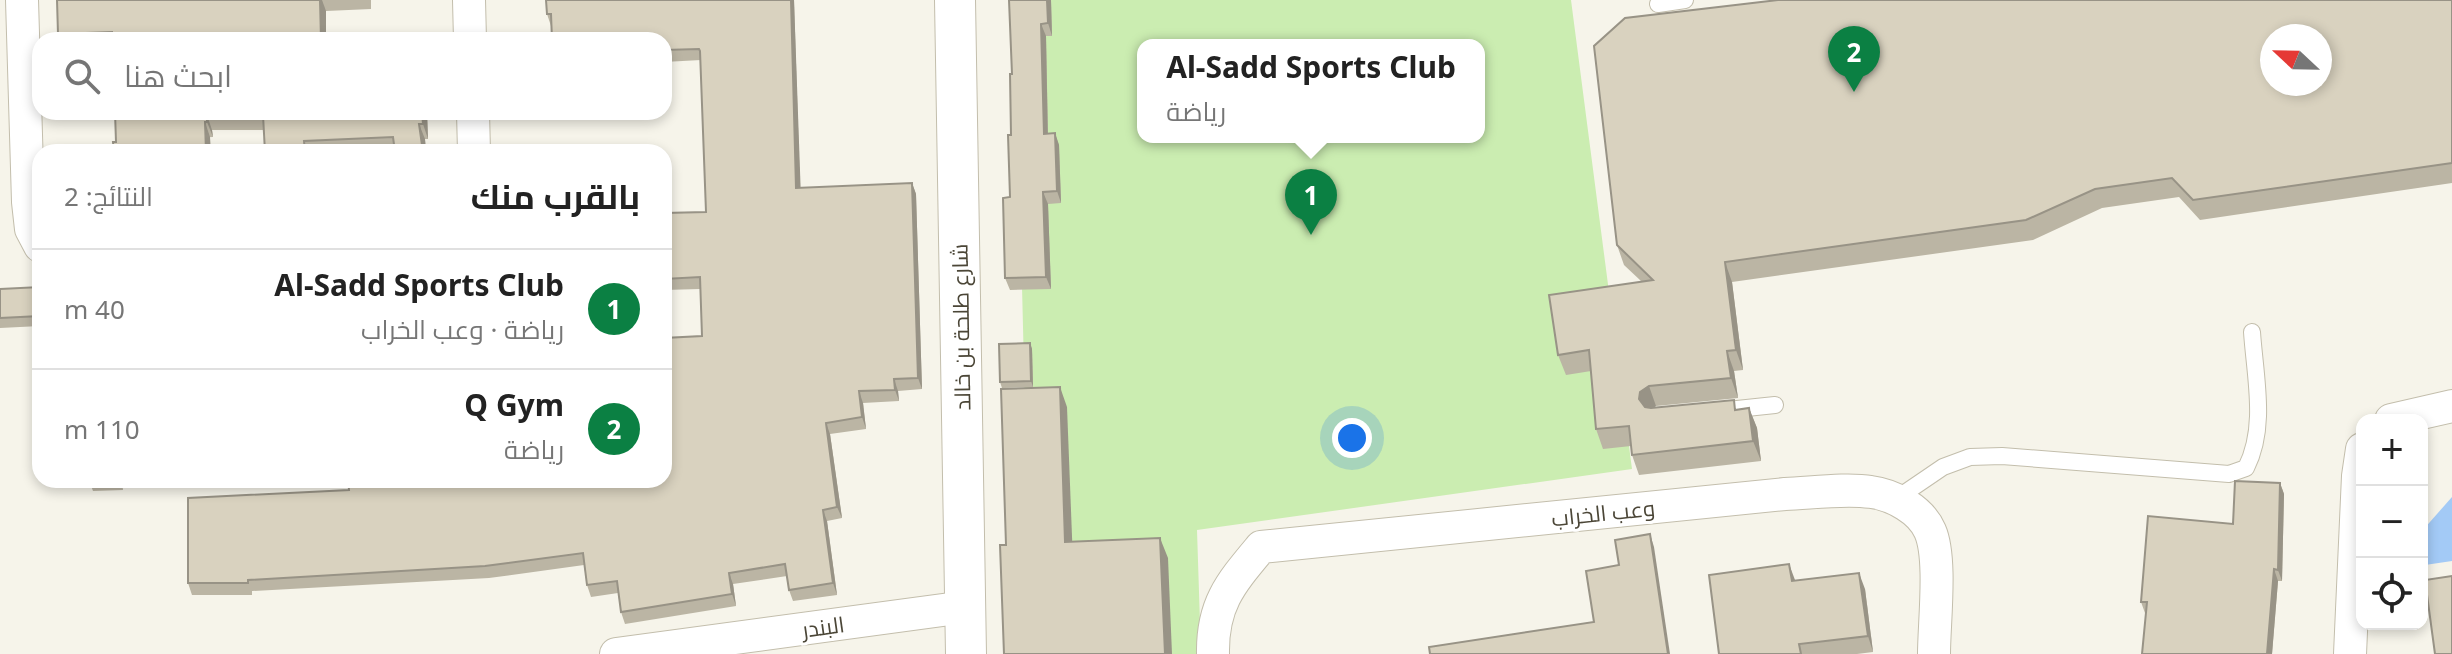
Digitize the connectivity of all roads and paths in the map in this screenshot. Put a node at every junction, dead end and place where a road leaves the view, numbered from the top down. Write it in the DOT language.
graph roads {
  1 [pos="22,0"];
  2 [pos="469,0"];
  3 [pos="955,0"];
  4 [pos="1685,0"];
  5 [pos="1658,4"];
  6 [pos="470,32"];
  7 [pos="473,120"];
  8 [pos="474,144"];
  9 [pos="32,231"];
  10 [pos="2252,332"];
  11 [pos="1775,405"];
  12 [pos="2452,406"];
  13 [pos="1701,412"];
  14 [pos="2417,414"];
  15 [pos="2358,486"];
  16 [pos="1896,499"];
  17 [pos="965,607"];
  18 [pos="681,650"];
  19 [pos="616,654"];
  20 [pos="966,654"];
  21 [pos="1213,654"];
  22 [pos="1934,654"];
  23 [pos="2350,654"];
  1 -- 9 [label="street"];
  2 -- 6 [label="street"];
  3 -- 17 [label="street, شارع طلحة بن خالد"];
  4 -- 5 [label="lane"];
  7 -- 8 [label="street"];
  10 -- 16 [label="lane"];
  11 -- 13 [label="lane"];
  12 -- 14 [label="street"];
  15 -- 23 [label="street"];
  16 -- 21 [label="street, وعب الخراب"];
  16 -- 22 [label="street"];
  17 -- 18 [label="street, البندر"];
  17 -- 20 [label="street, شارع طلحة بن خالد"];
  18 -- 19 [label="street, البندر"];
}
